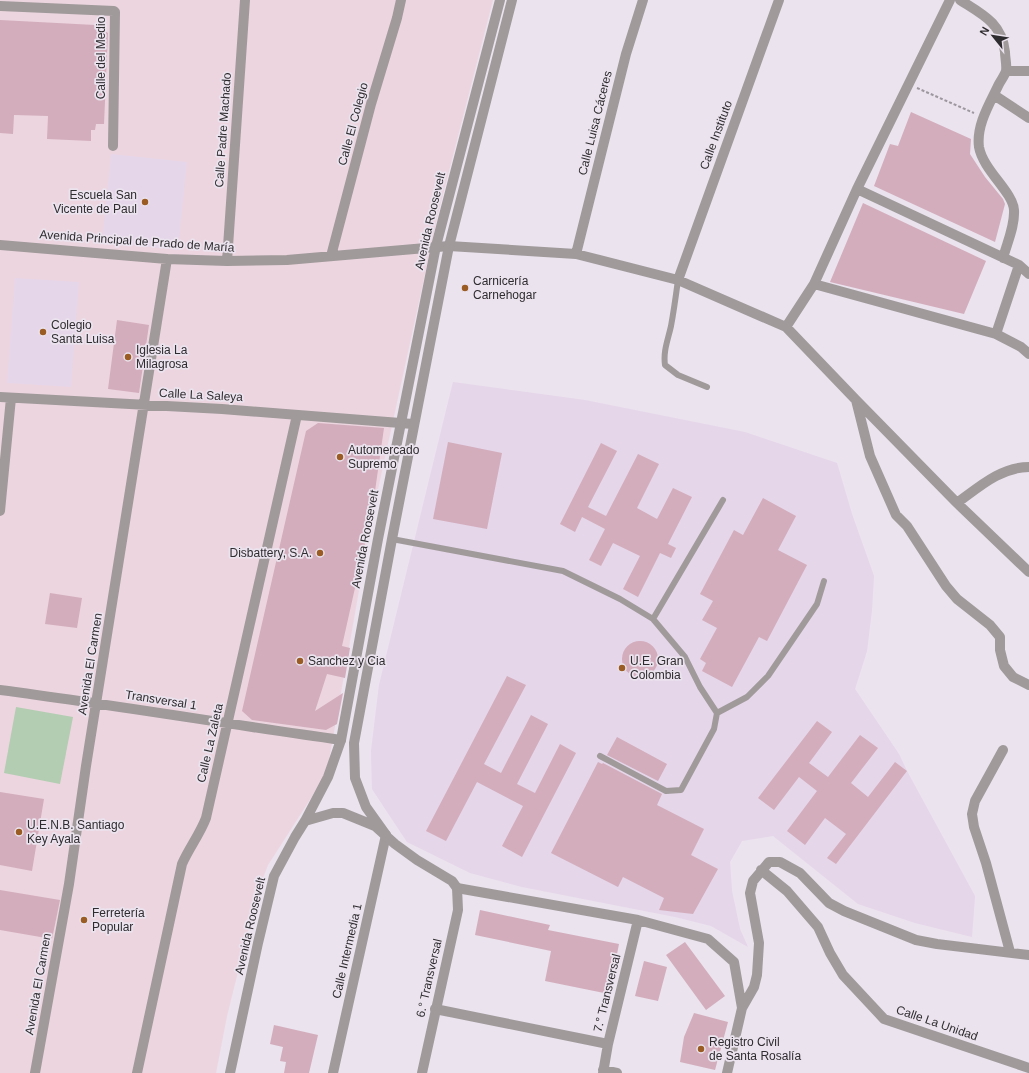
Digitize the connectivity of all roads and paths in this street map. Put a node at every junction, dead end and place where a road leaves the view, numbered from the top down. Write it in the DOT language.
graph roads {
  1 [pos="244,0"];
  2 [pos="400,0"];
  3 [pos="500,0"];
  4 [pos="512,0"];
  5 [pos="643,0"];
  6 [pos="779,0"];
  7 [pos="950,0"];
  8 [pos="960,0"];
  9 [pos="0,6"];
  10 [pos="1006,71"];
  11 [pos="1029,72"];
  12 [pos="908,84"];
  13 [pos="994,95"];
  14 [pos="984,117"];
  15 [pos="1029,118"];
  16 [pos="113,146"];
  17 [pos="857,189"];
  18 [pos="0,245"];
  19 [pos="436,246"];
  20 [pos="449,246"];
  21 [pos="576,254"];
  22 [pos="331,256"];
  23 [pos="166,258"];
  24 [pos="1003,258"];
  25 [pos="226,261"];
  26 [pos="1019,265"];
  27 [pos="1029,274"];
  28 [pos="678,280"];
  29 [pos="814,284"];
  30 [pos="786,327"];
  31 [pos="996,334"];
  32 [pos="1029,354"];
  33 [pos="707,387"];
  34 [pos="0,397"];
  35 [pos="11,398"];
  36 [pos="856,400"];
  37 [pos="144,405"];
  38 [pos="297,415"];
  39 [pos="401,423"];
  40 [pos="413,424"];
  41 [pos="1029,468"];
  42 [pos="723,500"];
  43 [pos="957,502"];
  44 [pos="0,511"];
  45 [pos="392,539"];
  46 [pos="1029,572"];
  47 [pos="824,581"];
  48 [pos="653,619"];
  49 [pos="1029,685"];
  50 [pos="0,690"];
  51 [pos="97,703"];
  52 [pos="717,713"];
  53 [pos="228,724"];
  54 [pos="341,740"];
  55 [pos="1003,750"];
  56 [pos="600,756"];
  57 [pos="305,821"];
  58 [pos="386,835"];
  59 [pos="761,870"];
  60 [pos="457,888"];
  61 [pos="638,920"];
  62 [pos="1010,952"];
  63 [pos="1029,955"];
  64 [pos="742,1008"];
  65 [pos="435,1009"];
  66 [pos="608,1044"];
  67 [pos="1029,1068"];
  68 [pos="603,1072"];
  69 [pos="34,1073"];
  70 [pos="137,1073"];
  71 [pos="230,1073"];
  72 [pos="333,1073"];
  73 [pos="422,1073"];
  74 [pos="617,1073"];
  75 [pos="727,1073"];
  1 -- 25 [label="street, Calle Padre Machado"];
  2 -- 22 [label="street, Calle El Colegio"];
  3 -- 19 [label="street, Avenida Roosevelt"];
  4 -- 20 [label="street, Avenida Roosevelt"];
  5 -- 21 [label="street, Calle Luisa Cáceres"];
  6 -- 28 [label="street, Calle Instituto"];
  7 -- 12 [label="street"];
  8 -- 10 [label="street"];
  9 -- 16 [label="street, Calle del Medio"];
  10 -- 11 [label="street"];
  10 -- 13 [label="street"];
  12 -- 14 [label="path"];
  12 -- 17 [label="street"];
  13 -- 14 [label="street"];
  13 -- 15 [label="street"];
  14 -- 24 [label="street"];
  17 -- 24 [label="street"];
  17 -- 29 [label="street"];
  18 -- 23 [label="street, Avenida Principal de Prado de María"];
  19 -- 20 [label="street, Avenida Principal de Prado de María"];
  19 -- 22 [label="street, Avenida Principal de Prado de María"];
  19 -- 39 [label="street, Avenida Roosevelt"];
  20 -- 21 [label="street, Avenida Principal de Prado de María"];
  20 -- 40 [label="street, Avenida Roosevelt"];
  21 -- 28 [label="street, Avenida Principal de Prado de María"];
  22 -- 25 [label="street, Avenida Principal de Prado de María"];
  23 -- 25 [label="street, Avenida Principal de Prado de María"];
  23 -- 37 [label="street, Avenida El Carmen"];
  24 -- 26 [label="street"];
  26 -- 27 [label="street"];
  26 -- 31 [label="street"];
  28 -- 30 [label="street, Avenida Principal de Prado de María"];
  28 -- 33 [label="lane"];
  29 -- 30 [label="street"];
  29 -- 31 [label="street"];
  30 -- 36 [label="street"];
  31 -- 32 [label="street"];
  34 -- 35 [label="street, Calle La Saleya"];
  35 -- 37 [label="street, Calle La Saleya"];
  35 -- 44 [label="street"];
  36 -- 43 [label="street"];
  36 -- 49 [label="street"];
  37 -- 38 [label="street, Calle La Saleya"];
  37 -- 51 [label="street, Avenida El Carmen"];
  38 -- 39 [label="street, Calle La Saleya"];
  38 -- 53 [label="street, Calle La Zaleta"];
  39 -- 40 [label="street, Calle La Saleya"];
  39 -- 54 [label="street, Avenida Roosevelt"];
  40 -- 45 [label="street, Avenida Roosevelt"];
  41 -- 43 [label="street"];
  42 -- 48 [label="lane"];
  43 -- 46 [label="street"];
  45 -- 48 [label="lane"];
  45 -- 58 [label="street, Avenida Roosevelt"];
  47 -- 52 [label="lane"];
  48 -- 52 [label="lane"];
  50 -- 51 [label="street, Transversal 1"];
  51 -- 53 [label="street, Transversal 1"];
  51 -- 69 [label="street, Avenida El Carmen"];
  52 -- 56 [label="lane"];
  53 -- 54 [label="street, Transversal 1"];
  53 -- 70 [label="street, Calle La Zaleta"];
  54 -- 57 [label="street, Avenida Roosevelt"];
  55 -- 62 [label="street"];
  57 -- 58 [label="street"];
  57 -- 71 [label="street, Avenida Roosevelt"];
  58 -- 60 [label="street"];
  58 -- 72 [label="street, Calle Intermedia 1"];
  59 -- 62 [label="street"];
  59 -- 64 [label="street"];
  59 -- 67 [label="street, Calle La Unidad"];
  60 -- 61 [label="street"];
  60 -- 65 [label="street, 6.° Transversal"];
  61 -- 64 [label="street"];
  61 -- 66 [label="street, 7.° Transversal"];
  62 -- 63 [label="street"];
  64 -- 75 [label="street"];
  65 -- 66 [label="street"];
  65 -- 73 [label="street, 6.° Transversal"];
  66 -- 68 [label="street, 7.° Transversal"];
  68 -- 74 [label="street"];
}
